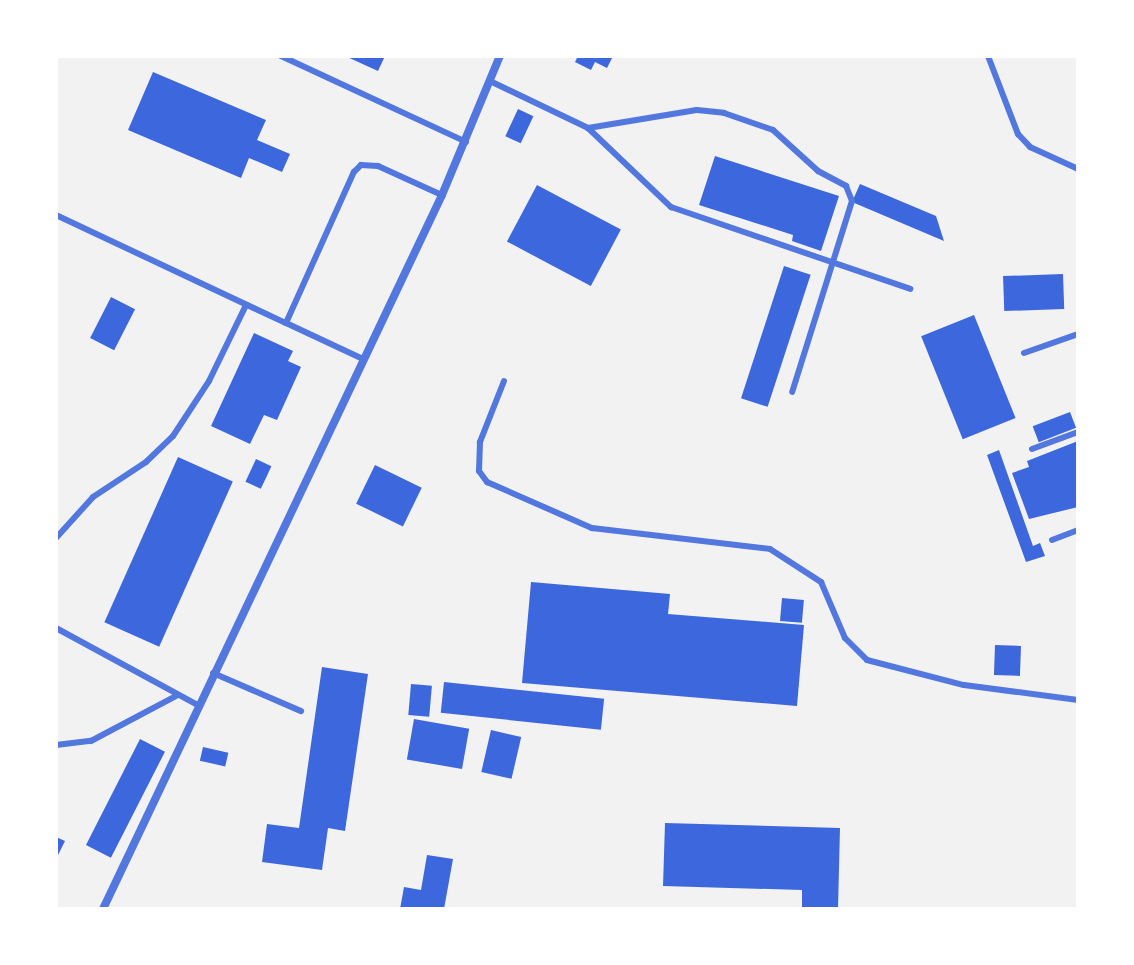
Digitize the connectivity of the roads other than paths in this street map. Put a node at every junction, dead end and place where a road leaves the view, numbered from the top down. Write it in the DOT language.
graph roads {
  1 [pos="281,56"];
  2 [pos="500,56"];
  3 [pos="988,56"];
  4 [pos="492,82"];
  5 [pos="588,128"];
  6 [pos="466,142"];
  7 [pos="1078,169"];
  8 [pos="442,195"];
  9 [pos="56,215"];
  10 [pos="833,264"];
  11 [pos="910,289"];
  12 [pos="246,305"];
  13 [pos="286,323"];
  14 [pos="1078,334"];
  15 [pos="1024,353"];
  16 [pos="363,359"];
  17 [pos="504,381"];
  18 [pos="792,392"];
  19 [pos="1078,432"];
  20 [pos="1032,449"];
  21 [pos="1078,530"];
  22 [pos="56,538"];
  23 [pos="1052,540"];
  24 [pos="56,628"];
  25 [pos="213,673"];
  26 [pos="178,695"];
  27 [pos="1078,700"];
  28 [pos="198,705"];
  29 [pos="301,711"];
  30 [pos="56,745"];
  31 [pos="103,909"];
  1 -- 6 [label="lane"];
  2 -- 4 [label="street"];
  3 -- 7 [label="lane"];
  4 -- 5 [label="lane"];
  4 -- 6 [label="street"];
  5 -- 10 [label="lane"];
  5 -- 10 [label="lane"];
  6 -- 8 [label="street"];
  8 -- 13 [label="lane"];
  8 -- 16 [label="street"];
  9 -- 12 [label="lane"];
  10 -- 11 [label="lane"];
  10 -- 18 [label="lane"];
  12 -- 13 [label="lane"];
  12 -- 22 [label="lane"];
  13 -- 16 [label="lane"];
  14 -- 15 [label="lane"];
  16 -- 25 [label="street"];
  17 -- 27 [label="lane"];
  19 -- 20 [label="lane"];
  21 -- 23 [label="lane"];
  24 -- 26 [label="lane"];
  25 -- 28 [label="street"];
  25 -- 29 [label="lane"];
  26 -- 28 [label="lane"];
  26 -- 30 [label="lane"];
  28 -- 31 [label="street"];
}
